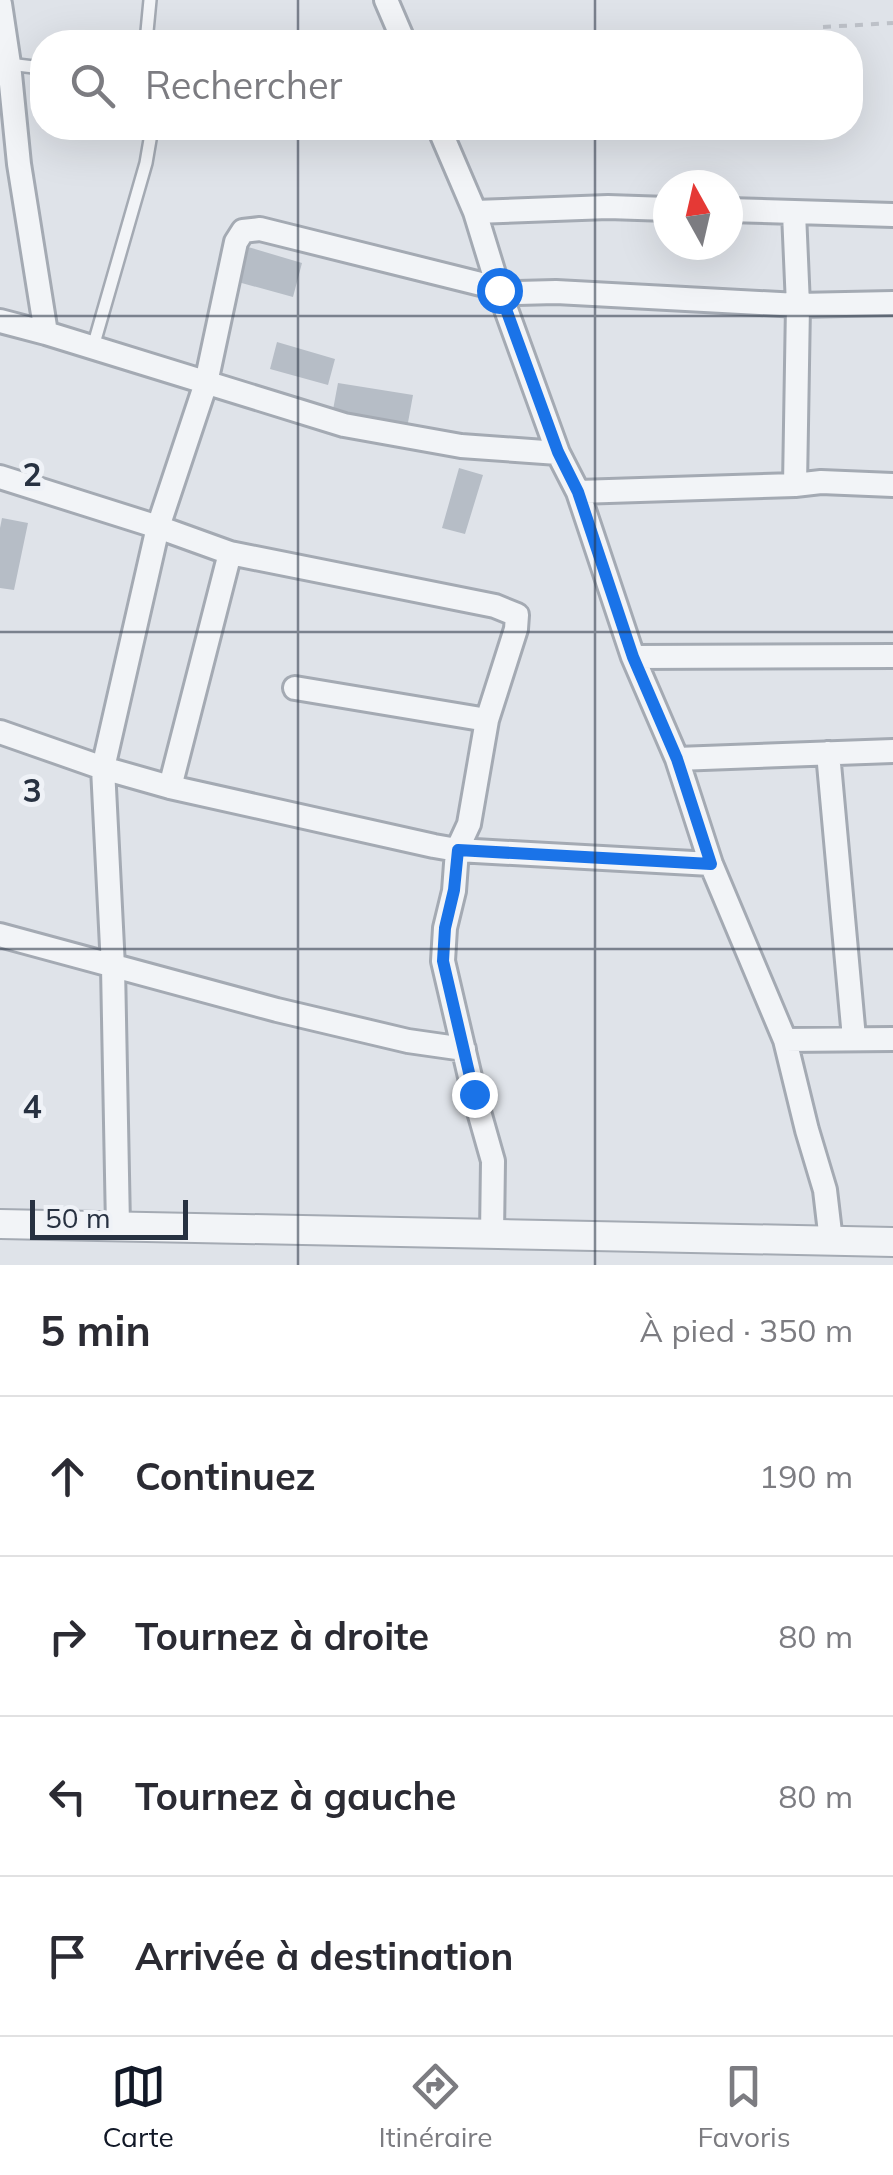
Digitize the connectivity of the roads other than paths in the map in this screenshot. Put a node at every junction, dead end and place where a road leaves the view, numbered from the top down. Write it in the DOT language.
graph roads {
  1 [pos="150,0"];
  2 [pos="386,0"];
  3 [pos="0,4"];
  4 [pos="147,30"];
  5 [pos="399,30"];
  6 [pos="5,64"];
  7 [pos="30,67"];
  8 [pos="150,140"];
  9 [pos="444,140"];
  10 [pos="653,208"];
  11 [pos="743,210"];
  12 [pos="474,212"];
  13 [pos="794,213"];
  14 [pos="893,215"];
  15 [pos="499,290"];
  16 [pos="893,303"];
  17 [pos="798,305"];
  18 [pos="0,321"];
  19 [pos="46,333"];
  20 [pos="93,347"];
  21 [pos="206,383"];
  22 [pos="558,452"];
  23 [pos="0,476"];
  24 [pos="795,485"];
  25 [pos="893,485"];
  26 [pos="578,492"];
  27 [pos="158,527"];
  28 [pos="230,553"];
  29 [pos="893,656"];
  30 [pos="633,657"];
  31 [pos="294,688"];
  32 [pos="487,720"];
  33 [pos="0,732"];
  34 [pos="893,750"];
  35 [pos="828,753"];
  36 [pos="677,759"];
  37 [pos="103,768"];
  38 [pos="170,787"];
  39 [pos="458,850"];
  40 [pos="711,864"];
  41 [pos="0,934"];
  42 [pos="114,967"];
  43 [pos="854,1038"];
  44 [pos="893,1039"];
  45 [pos="785,1040"];
  46 [pos="464,1049"];
  47 [pos="0,1224"];
  48 [pos="118,1226"];
  49 [pos="492,1234"];
  50 [pos="831,1241"];
  51 [pos="893,1242"];
  1 -- 4 [label="lane"];
  2 -- 5 [label="street"];
  3 -- 6 [label="street"];
  6 -- 7 [label="lane"];
  6 -- 19 [label="street"];
  8 -- 20 [label="lane"];
  9 -- 12 [label="street"];
  10 -- 12 [label="street"];
  11 -- 13 [label="street"];
  12 -- 15 [label="street"];
  13 -- 14 [label="street"];
  13 -- 17 [label="street"];
  15 -- 17 [label="street"];
  15 -- 21 [label="street"];
  15 -- 22 [label="street"];
  16 -- 17 [label="street"];
  17 -- 24 [label="street"];
  18 -- 19 [label="street"];
  19 -- 20 [label="street"];
  20 -- 21 [label="street"];
  21 -- 22 [label="street"];
  21 -- 27 [label="street"];
  22 -- 26 [label="street"];
  23 -- 27 [label="street"];
  24 -- 25 [label="street"];
  24 -- 26 [label="street"];
  26 -- 30 [label="street"];
  27 -- 28 [label="street"];
  27 -- 37 [label="street"];
  28 -- 32 [label="street"];
  28 -- 38 [label="street"];
  29 -- 30 [label="street"];
  30 -- 36 [label="street"];
  31 -- 32 [label="street"];
  32 -- 39 [label="street"];
  33 -- 37 [label="street"];
  34 -- 35 [label="street"];
  35 -- 36 [label="street"];
  35 -- 43 [label="street"];
  36 -- 40 [label="street"];
  37 -- 38 [label="street"];
  37 -- 42 [label="street"];
  38 -- 39 [label="street"];
  39 -- 40 [label="street"];
  39 -- 46 [label="street"];
  40 -- 45 [label="street"];
  41 -- 42 [label="street"];
  42 -- 46 [label="street"];
  42 -- 48 [label="street"];
  43 -- 44 [label="street"];
  43 -- 45 [label="street"];
  45 -- 50 [label="street"];
  46 -- 49 [label="street"];
  47 -- 48 [label="street"];
  48 -- 49 [label="street"];
  49 -- 50 [label="street"];
  50 -- 51 [label="street"];
}
